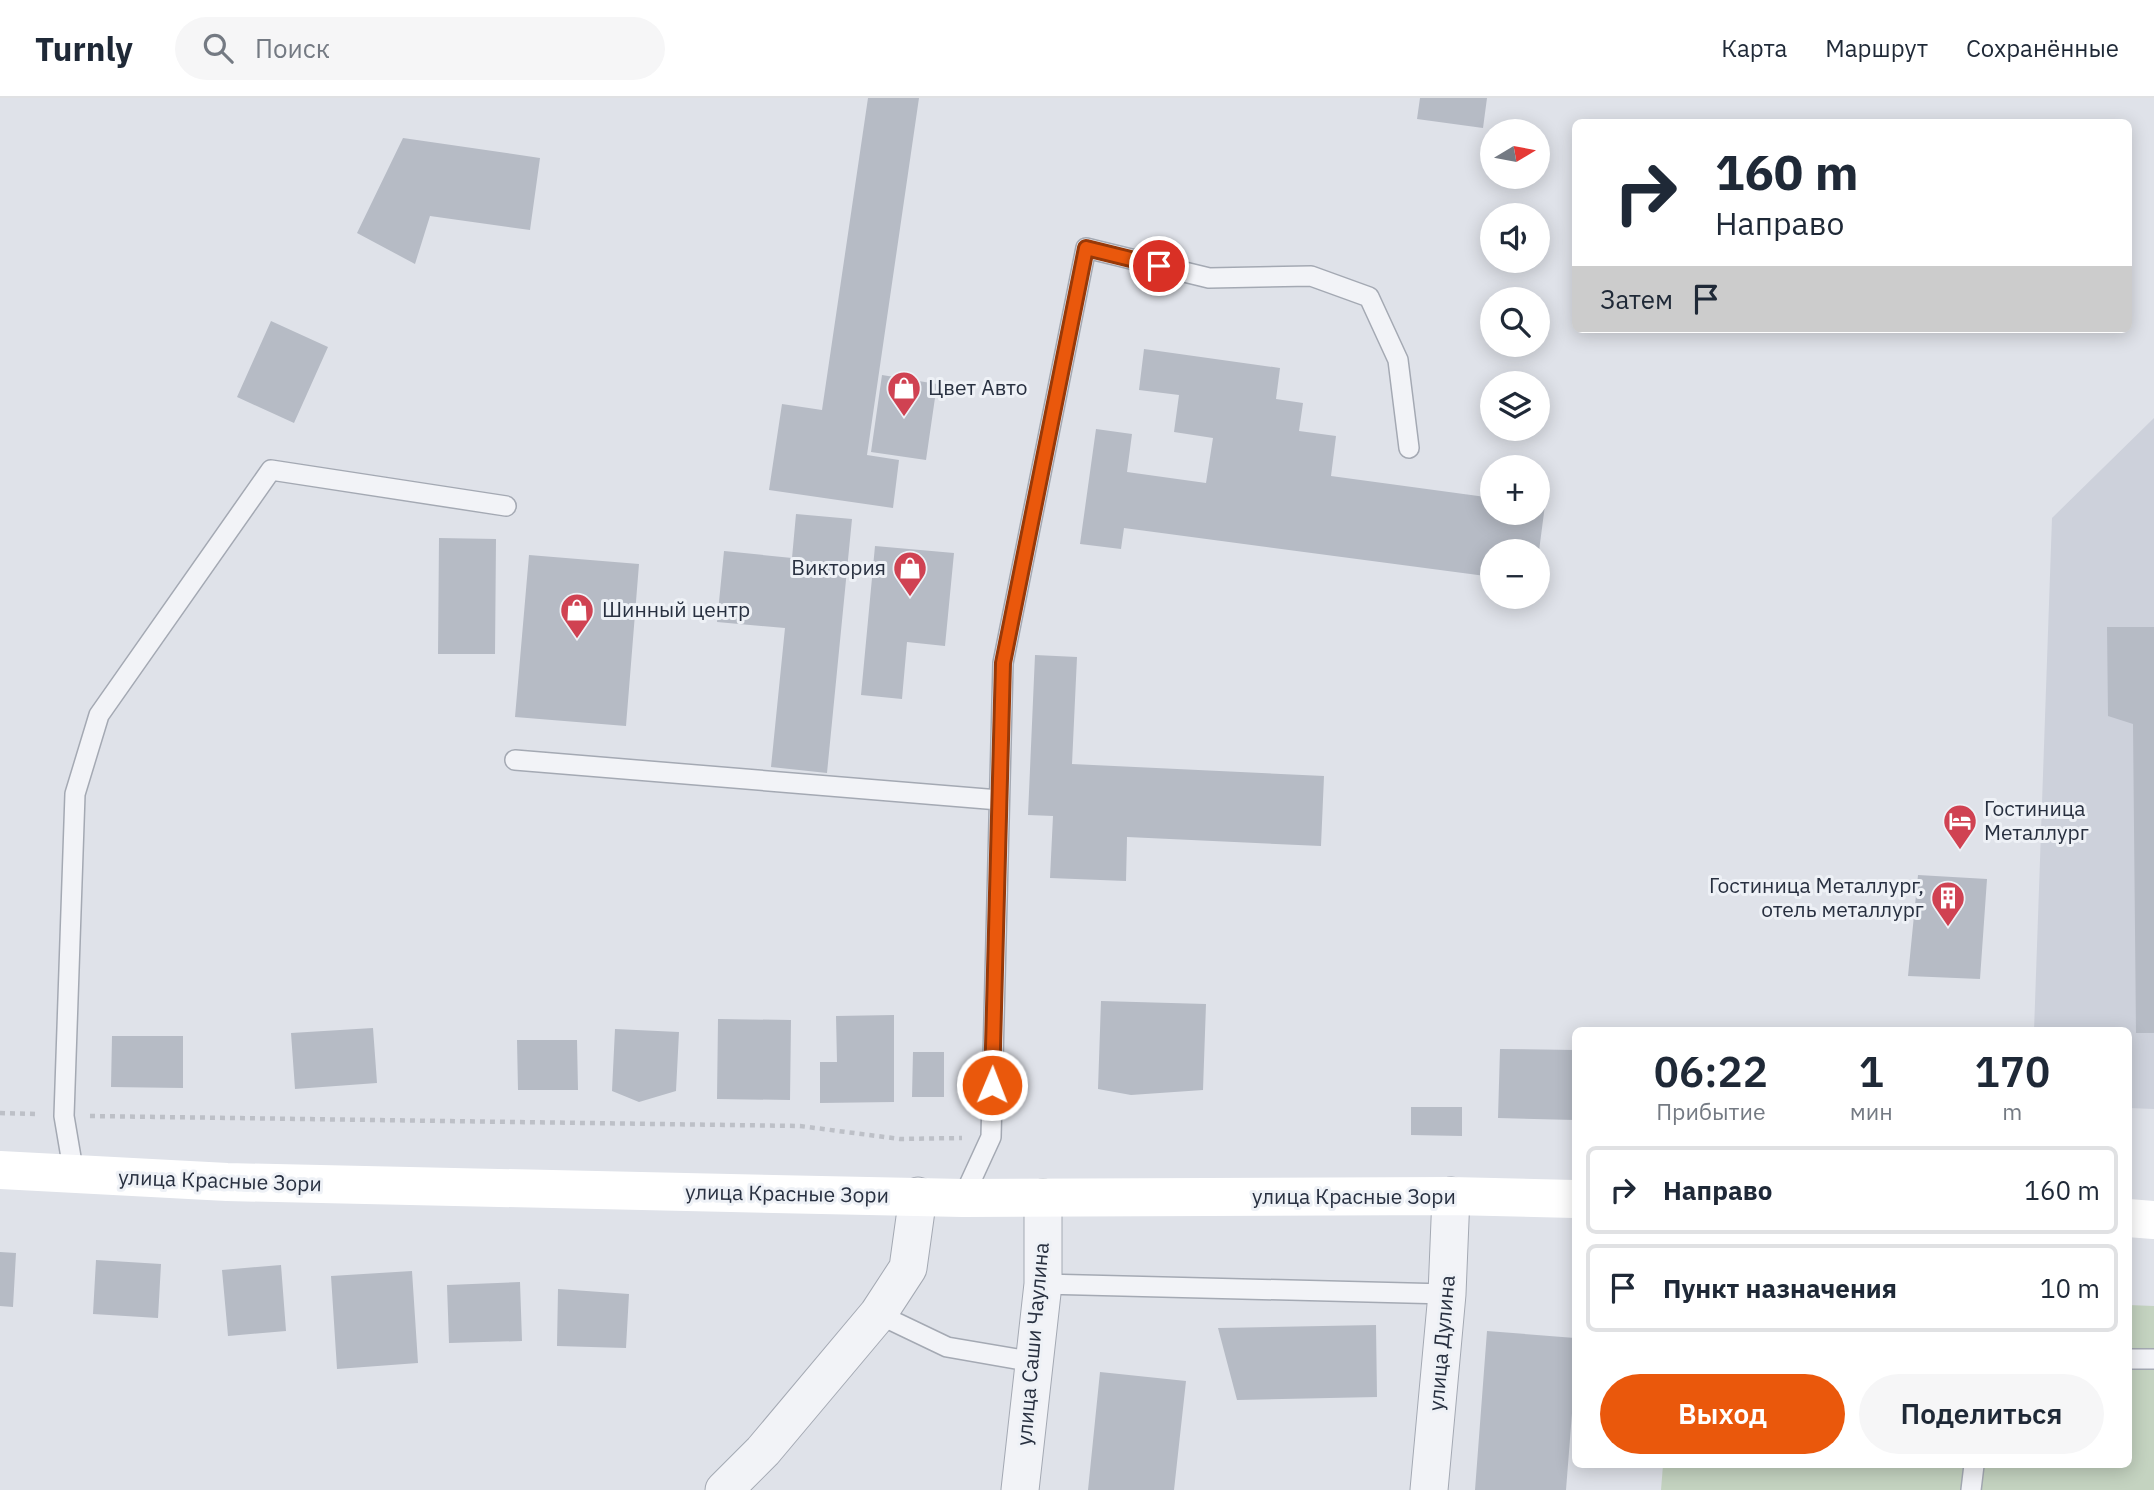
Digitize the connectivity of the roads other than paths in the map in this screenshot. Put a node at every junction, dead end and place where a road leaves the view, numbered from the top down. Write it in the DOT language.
graph roads {
  1 [pos="1409,448"];
  2 [pos="506,506"];
  3 [pos="515,761"];
  4 [pos="999,800"];
  5 [pos="0,1170"];
  6 [pos="74,1175"];
  7 [pos="918,1196"];
  8 [pos="1451,1196"];
  9 [pos="963,1198"];
  10 [pos="1043,1198"];
  11 [pos="1572,1199"];
  12 [pos="2132,1218"];
  13 [pos="2154,1220"];
  14 [pos="1043,1284"];
  15 [pos="1447,1294"];
  16 [pos="878,1314"];
  17 [pos="2132,1359"];
  18 [pos="2154,1359"];
  19 [pos="1034,1362"];
  20 [pos="1974,1468"];
  21 [pos="724,1490"];
  22 [pos="1020,1490"];
  23 [pos="1429,1490"];
  24 [pos="1971,1490"];
  1 -- 4 [label="lane"];
  2 -- 6 [label="lane"];
  3 -- 4 [label="lane"];
  4 -- 9 [label="lane"];
  5 -- 6 [label="main road, улица Красные Зори"];
  6 -- 7 [label="main road, улица Красные Зори"];
  7 -- 9 [label="main road, улица Красные Зори"];
  7 -- 16 [label="street"];
  8 -- 10 [label="main road, улица Красные Зори"];
  8 -- 11 [label="main road, улица Красные Зори"];
  8 -- 15 [label="street, улица Дулина"];
  9 -- 10 [label="main road, улица Красные Зори"];
  10 -- 14 [label="street, улица Саши Чаулина"];
  12 -- 13 [label="main road"];
  14 -- 15 [label="lane"];
  14 -- 19 [label="street, улица Саши Чаулина"];
  15 -- 23 [label="street, улица Дулина"];
  16 -- 19 [label="lane"];
  16 -- 21 [label="street"];
  17 -- 18 [label="lane"];
  19 -- 22 [label="street, улица Саши Чаулина"];
  20 -- 24 [label="lane"];
}
